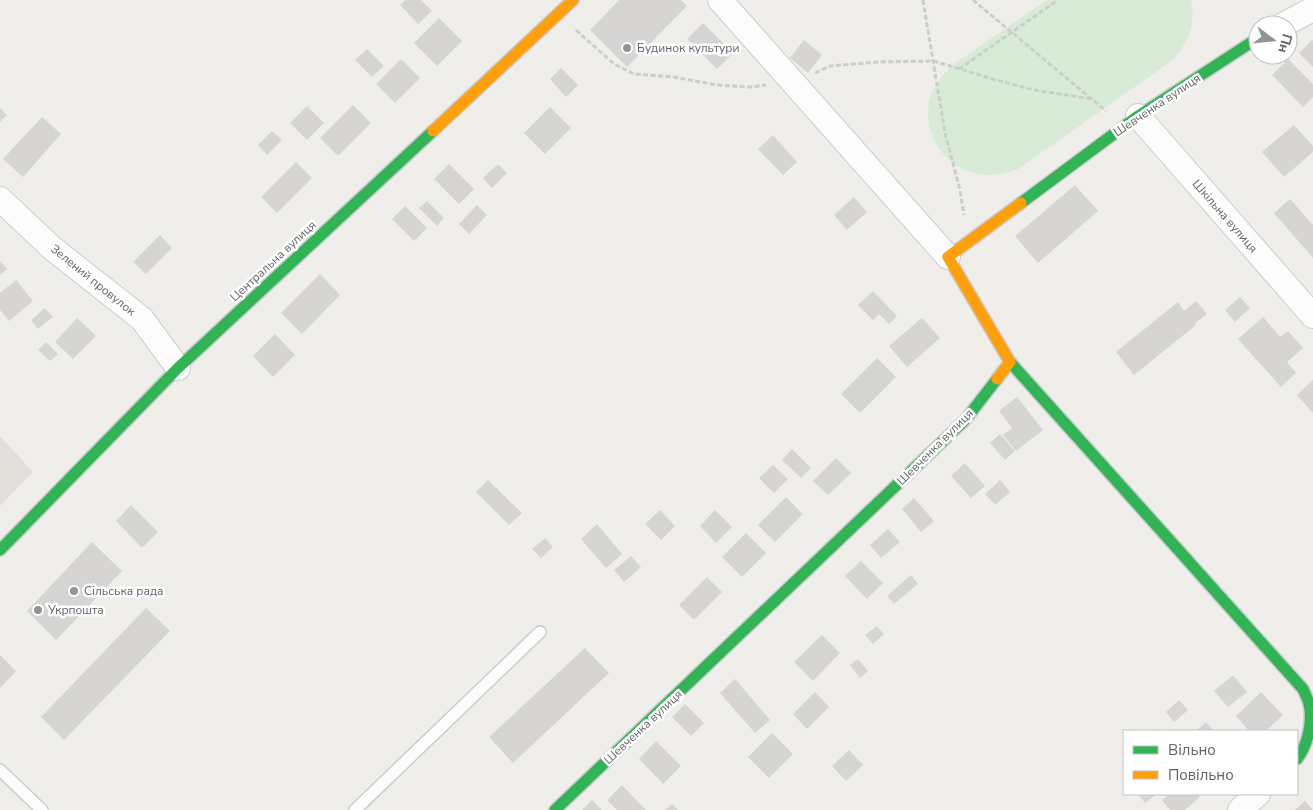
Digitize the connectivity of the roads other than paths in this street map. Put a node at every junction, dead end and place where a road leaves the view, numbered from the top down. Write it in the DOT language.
graph roads {
  1 [pos="572,0"];
  2 [pos="720,0"];
  3 [pos="1313,9"];
  4 [pos="1298,17"];
  5 [pos="1248,45"];
  6 [pos="1131,121"];
  7 [pos="0,199"];
  8 [pos="948,257"];
  9 [pos="1313,316"];
  10 [pos="1010,362"];
  11 [pos="178,368"];
  12 [pos="0,550"];
  13 [pos="540,632"];
  14 [pos="1298,758"];
  15 [pos="0,770"];
  16 [pos="42,810"];
  17 [pos="354,810"];
  18 [pos="555,810"];
  1 -- 11 [label="street, Центральна вулиця"];
  2 -- 8 [label="street"];
  3 -- 4 [label="street"];
  5 -- 6 [label="street, Шевченка вулиця"];
  6 -- 8 [label="street, Шевченка вулиця"];
  6 -- 9 [label="street, Шкільна вулиця"];
  7 -- 11 [label="street, Зелений провулок"];
  8 -- 10 [label="street"];
  10 -- 14 [label="street"];
  10 -- 18 [label="street, Шевченка вулиця"];
  11 -- 12 [label="street, Центральна вулиця"];
  13 -- 17 [label="lane"];
  15 -- 16 [label="lane"];
}
